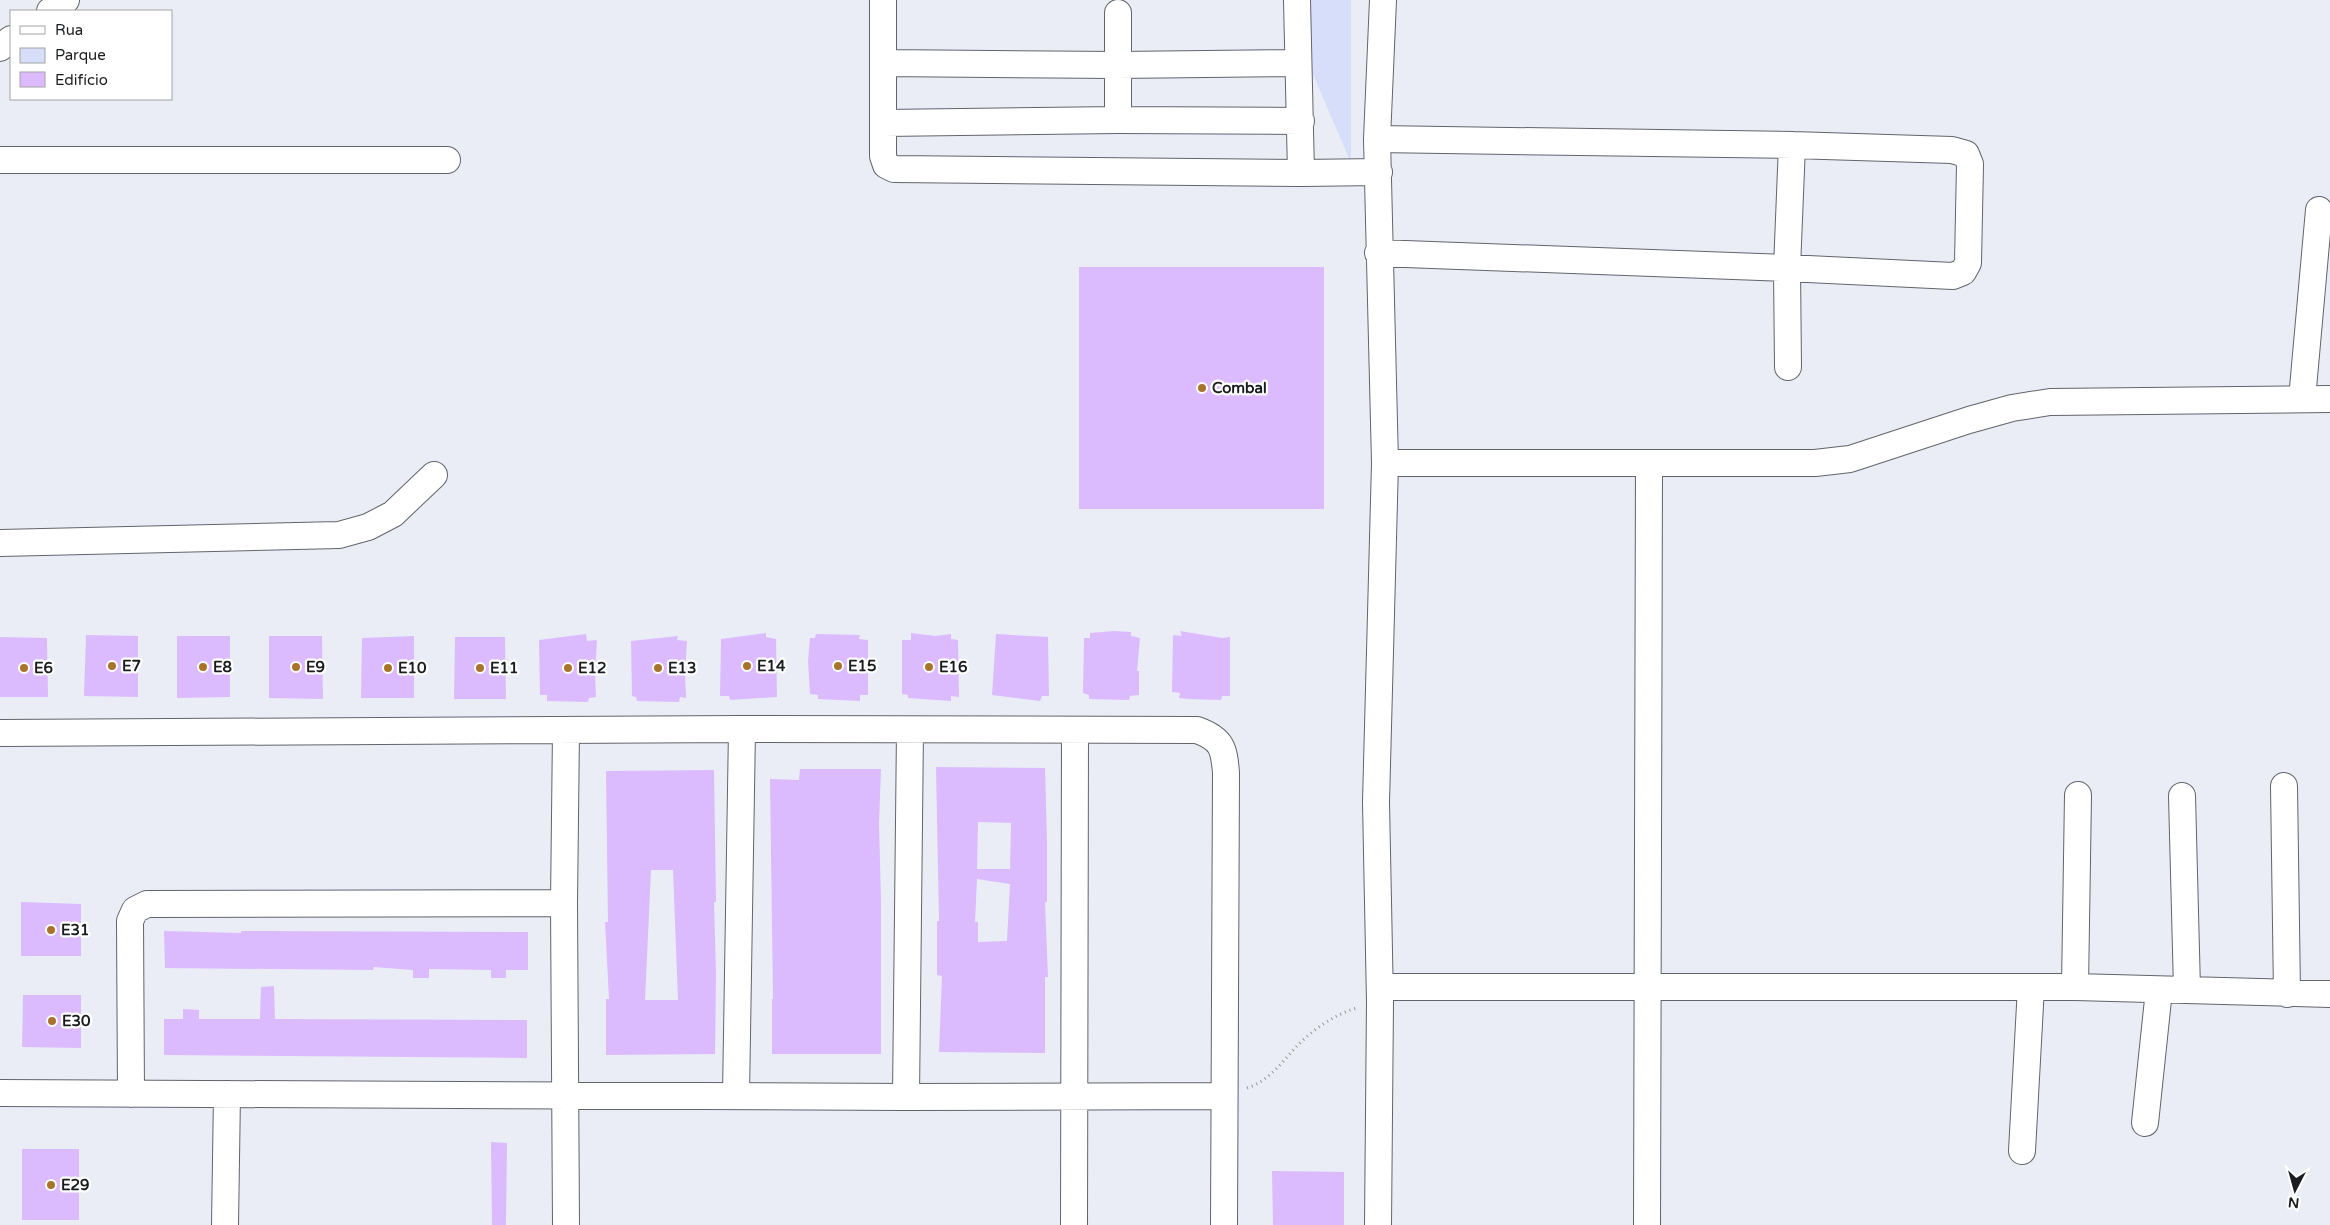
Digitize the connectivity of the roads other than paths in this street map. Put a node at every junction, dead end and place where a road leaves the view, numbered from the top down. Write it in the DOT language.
graph roads {
  1 [pos="66,0"];
  2 [pos="1383,0"];
  3 [pos="1287,8"];
  4 [pos="51,10"];
  5 [pos="892,13"];
  6 [pos="1117,13"];
  7 [pos="884,63"];
  8 [pos="1297,63"];
  9 [pos="1118,65"];
  10 [pos="1118,120"];
  11 [pos="1301,121"];
  12 [pos="884,123"];
  13 [pos="1377,139"];
  14 [pos="1792,144"];
  15 [pos="0,160"];
  16 [pos="447,160"];
  17 [pos="1380,172"];
  18 [pos="1300,173"];
  19 [pos="2319,210"];
  20 [pos="1378,253"];
  21 [pos="1787,268"];
  22 [pos="1788,367"];
  23 [pos="2302,399"];
  24 [pos="2330,399"];
  25 [pos="1385,463"];
  26 [pos="1649,464"];
  27 [pos="434,474"];
  28 [pos="0,543"];
  29 [pos="742,729"];
  30 [pos="910,730"];
  31 [pos="1075,730"];
  32 [pos="566,731"];
  33 [pos="0,733"];
  34 [pos="2284,786"];
  35 [pos="2078,795"];
  36 [pos="2182,796"];
  37 [pos="564,903"];
  38 [pos="2075,987"];
  39 [pos="1646,988"];
  40 [pos="2031,988"];
  41 [pos="2187,989"];
  42 [pos="2159,990"];
  43 [pos="1380,994"];
  44 [pos="2287,994"];
  45 [pos="2330,994"];
  46 [pos="0,1093"];
  47 [pos="132,1094"];
  48 [pos="228,1094"];
  49 [pos="736,1095"];
  50 [pos="566,1096"];
  51 [pos="1224,1096"];
  52 [pos="906,1097"];
  53 [pos="1073,1097"];
  54 [pos="2145,1123"];
  55 [pos="2022,1151"];
  56 [pos="225,1225"];
  57 [pos="566,1225"];
  58 [pos="1074,1225"];
  59 [pos="1224,1225"];
  60 [pos="1378,1225"];
  61 [pos="1647,1225"];
  1 -- 4 [label="street"];
  2 -- 13 [label="street"];
  3 -- 8 [label="street"];
  5 -- 7 [label="street"];
  6 -- 9 [label="street"];
  7 -- 9 [label="street"];
  7 -- 12 [label="street"];
  8 -- 9 [label="street"];
  8 -- 11 [label="street"];
  9 -- 10 [label="street"];
  10 -- 11 [label="street"];
  10 -- 12 [label="street"];
  11 -- 18 [label="street"];
  12 -- 18 [label="street"];
  13 -- 14 [label="street"];
  13 -- 17 [label="street"];
  14 -- 21 [label="street"];
  14 -- 21 [label="street"];
  15 -- 16 [label="street"];
  17 -- 18 [label="street"];
  17 -- 20 [label="street"];
  19 -- 23 [label="street"];
  20 -- 21 [label="street"];
  20 -- 25 [label="street"];
  21 -- 22 [label="street"];
  23 -- 24 [label="street"];
  23 -- 26 [label="street"];
  25 -- 26 [label="street"];
  25 -- 43 [label="street"];
  26 -- 39 [label="street"];
  27 -- 28 [label="street"];
  29 -- 30 [label="street"];
  29 -- 32 [label="street"];
  29 -- 49 [label="street"];
  30 -- 31 [label="street"];
  30 -- 52 [label="street"];
  31 -- 51 [label="street"];
  31 -- 53 [label="street"];
  32 -- 33 [label="street"];
  32 -- 37 [label="street"];
  34 -- 44 [label="street"];
  35 -- 38 [label="street"];
  36 -- 41 [label="street"];
  37 -- 47 [label="street"];
  37 -- 50 [label="street"];
  38 -- 40 [label="street"];
  38 -- 42 [label="street"];
  39 -- 40 [label="street"];
  39 -- 43 [label="street"];
  39 -- 61 [label="street"];
  40 -- 55 [label="street"];
  41 -- 42 [label="street"];
  41 -- 44 [label="street"];
  42 -- 54 [label="street"];
  43 -- 60 [label="street"];
  44 -- 45 [label="street"];
  46 -- 47 [label="street"];
  47 -- 48 [label="street"];
  48 -- 50 [label="street"];
  48 -- 56 [label="street"];
  49 -- 50 [label="street"];
  49 -- 52 [label="street"];
  50 -- 57 [label="street"];
  51 -- 53 [label="street"];
  51 -- 59 [label="street"];
  52 -- 53 [label="street"];
  53 -- 58 [label="street"];
}
